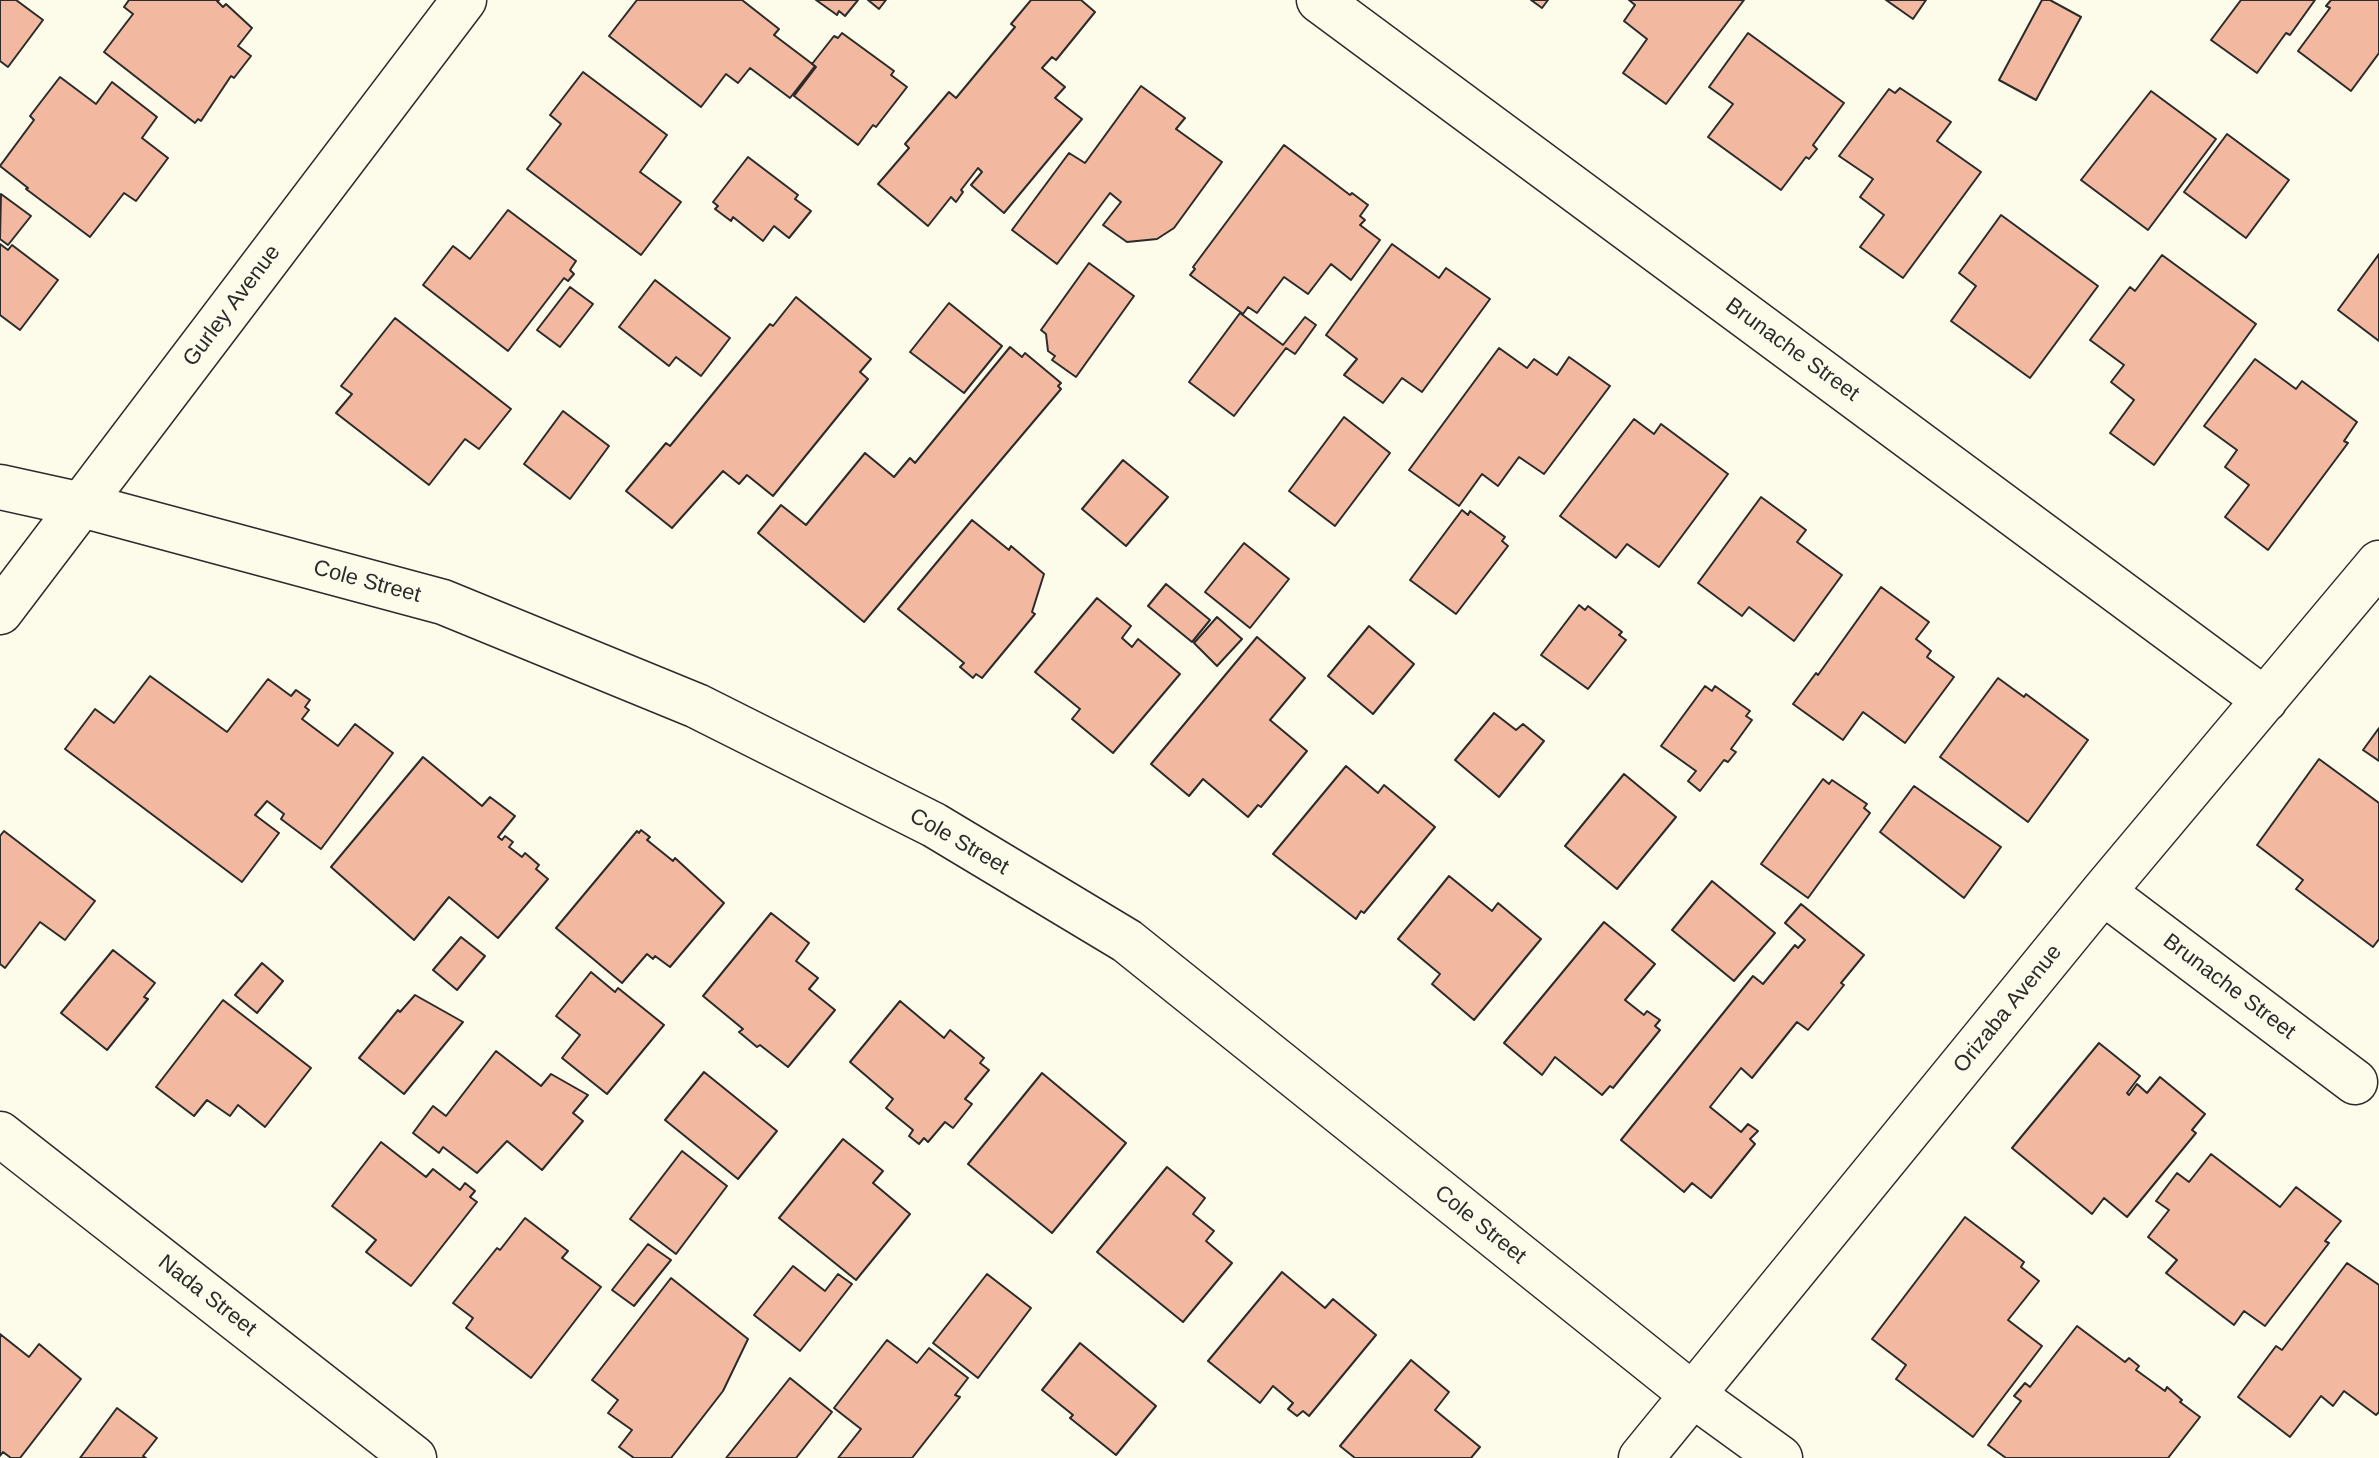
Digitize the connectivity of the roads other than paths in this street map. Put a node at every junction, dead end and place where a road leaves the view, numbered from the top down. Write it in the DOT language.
graph roads {
  1 [pos="464,0"];
  2 [pos="1319,0"];
  3 [pos="0,487"];
  4 [pos="82,505"];
  5 [pos="2379,563"];
  6 [pos="0,612"];
  7 [pos="2265,700"];
  8 [pos="2103,892"];
  9 [pos="2355,1082"];
  10 [pos="0,1134"];
  11 [pos="1693,1395"];
  12 [pos="414,1458"];
  13 [pos="1641,1458"];
  14 [pos="1780,1458"];
  1 -- 4 [label="street, Gurley Avenue"];
  2 -- 7 [label="street, Brunache Street"];
  3 -- 4 [label="street, Cole Street"];
  4 -- 6 [label="street, Gurley Avenue"];
  4 -- 11 [label="street, Cole Street"];
  5 -- 7 [label="street, Orizaba Avenue"];
  7 -- 8 [label="street, Orizaba Avenue"];
  8 -- 9 [label="street, Brunache Street"];
  8 -- 11 [label="street, Orizaba Avenue"];
  10 -- 12 [label="street, Nada Street"];
  11 -- 13 [label="street, Orizaba Avenue"];
  11 -- 14 [label="street, Cole Street"];
}
